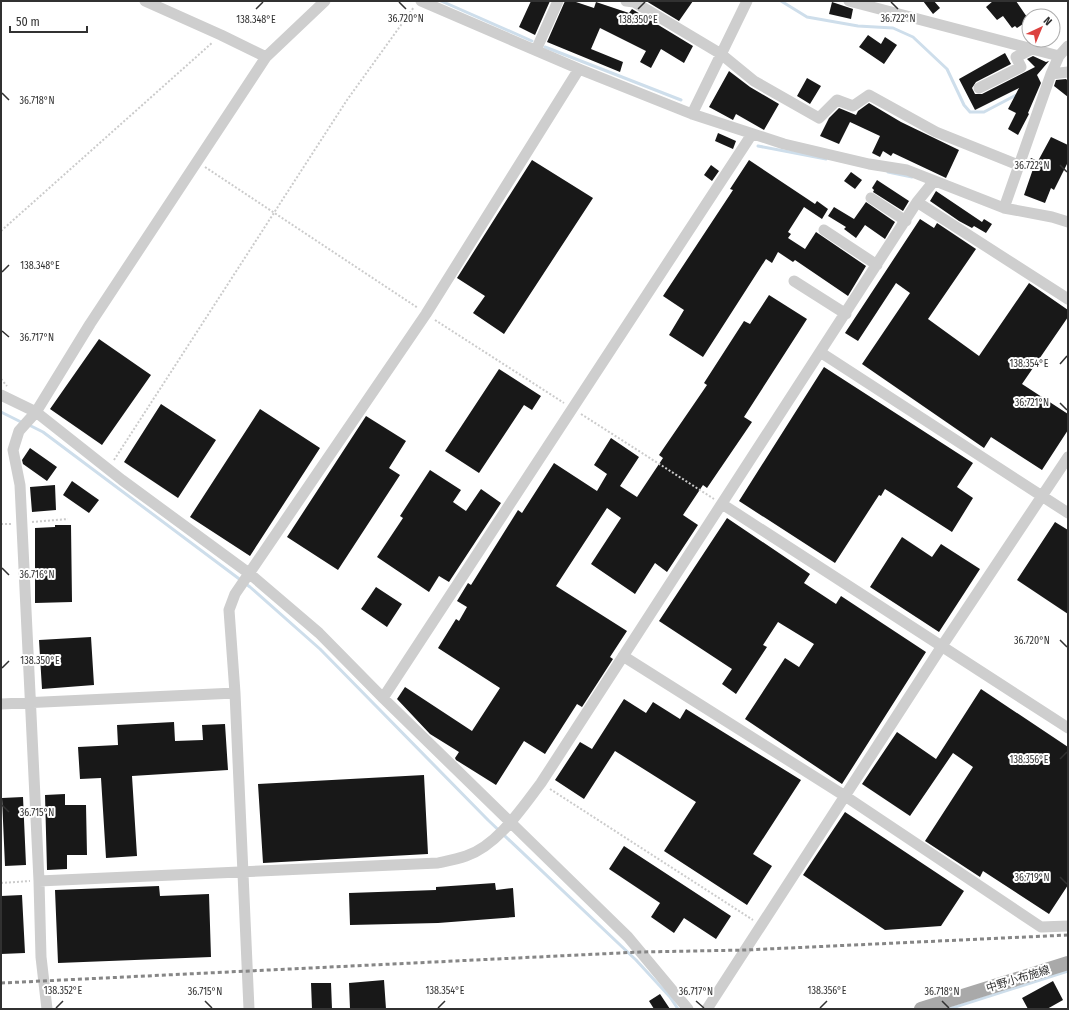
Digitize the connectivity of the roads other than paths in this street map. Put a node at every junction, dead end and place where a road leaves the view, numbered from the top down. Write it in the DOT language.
graph roads {
  1 [pos="145,1"];
  2 [pos="325,1"];
  3 [pos="421,1"];
  4 [pos="558,1"];
  5 [pos="626,1"];
  6 [pos="747,1"];
  7 [pos="850,1"];
  8 [pos="1068,46"];
  9 [pos="1032,49"];
  10 [pos="536,50"];
  11 [pos="721,54"];
  12 [pos="1059,56"];
  13 [pos="266,57"];
  14 [pos="579,68"];
  15 [pos="1068,72"];
  16 [pos="1051,74"];
  17 [pos="980,88"];
  18 [pos="692,114"];
  19 [pos="752,134"];
  20 [pos="1018,165"];
  21 [pos="934,181"];
  22 [pos="871,198"];
  23 [pos="917,202"];
  24 [pos="1004,208"];
  25 [pos="906,221"];
  26 [pos="1068,222"];
  27 [pos="824,230"];
  28 [pos="877,265"];
  29 [pos="794,281"];
  30 [pos="1068,299"];
  31 [pos="846,314"];
  32 [pos="820,352"];
  33 [pos="1,396"];
  34 [pos="36,412"];
  35 [pos="1068,457"];
  36 [pos="1042,496"];
  37 [pos="722,504"];
  38 [pos="1068,513"];
  39 [pos="250,574"];
  40 [pos="942,646"];
  41 [pos="623,656"];
  42 [pos="235,693"];
  43 [pos="383,698"];
  44 [pos="30,703"];
  45 [pos="1,704"];
  46 [pos="1068,728"];
  47 [pos="845,796"];
  48 [pos="510,823"];
  49 [pos="243,873"];
  50 [pos="39,881"];
  51 [pos="1068,926"];
  52 [pos="1068,963"];
  53 [pos="47,1009"];
  54 [pos="249,1009"];
  55 [pos="688,1009"];
  56 [pos="707,1009"];
  57 [pos="922,1009"];
  1 -- 13 [label="street"];
  2 -- 13 [label="street"];
  3 -- 10 [label="street"];
  4 -- 10 [label="street"];
  5 -- 11 [label="street"];
  6 -- 11 [label="street"];
  7 -- 9 [label="street"];
  8 -- 12 [label="street"];
  9 -- 12 [label="street"];
  9 -- 17 [label="street"];
  10 -- 14 [label="street"];
  11 -- 18 [label="street"];
  11 -- 20 [label="street"];
  12 -- 16 [label="street"];
  13 -- 34 [label="street"];
  14 -- 18 [label="street"];
  14 -- 39 [label="street"];
  15 -- 16 [label="street"];
  16 -- 20 [label="street"];
  18 -- 19 [label="street"];
  19 -- 21 [label="street"];
  19 -- 43 [label="street"];
  20 -- 24 [label="street"];
  21 -- 23 [label="street"];
  21 -- 24 [label="street"];
  22 -- 25 [label="street"];
  23 -- 25 [label="street"];
  23 -- 30 [label="street"];
  24 -- 26 [label="street"];
  25 -- 28 [label="street"];
  27 -- 28 [label="street"];
  28 -- 31 [label="street"];
  29 -- 31 [label="street"];
  31 -- 32 [label="street"];
  32 -- 36 [label="street"];
  32 -- 37 [label="street"];
  33 -- 34 [label="street"];
  34 -- 39 [label="street"];
  34 -- 44 [label="street"];
  35 -- 36 [label="street"];
  36 -- 38 [label="street"];
  36 -- 40 [label="street"];
  37 -- 40 [label="street"];
  37 -- 41 [label="street"];
  39 -- 42 [label="street"];
  39 -- 43 [label="street"];
  40 -- 46 [label="street"];
  40 -- 47 [label="street"];
  41 -- 47 [label="street"];
  41 -- 48 [label="street"];
  42 -- 44 [label="street"];
  42 -- 49 [label="street"];
  43 -- 48 [label="street"];
  44 -- 45 [label="street"];
  44 -- 50 [label="street"];
  47 -- 51 [label="street"];
  47 -- 56 [label="street"];
  48 -- 49 [label="street"];
  48 -- 55 [label="street"];
  49 -- 50 [label="street"];
  49 -- 54 [label="street"];
  50 -- 53 [label="street"];
  52 -- 57 [label="main road, 中野小布施線"];
}
